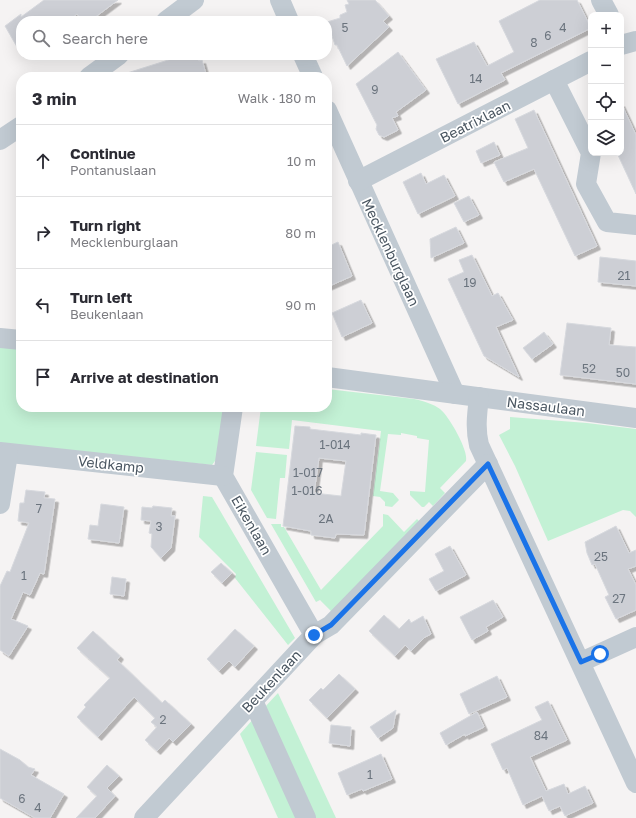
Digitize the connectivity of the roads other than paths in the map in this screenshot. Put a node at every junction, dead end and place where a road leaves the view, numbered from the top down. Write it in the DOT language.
graph roads {
  1 [pos="194,0"];
  2 [pos="280,0"];
  3 [pos="601,0"];
  4 [pos="607,12"];
  5 [pos="173,16"];
  6 [pos="286,16"];
  7 [pos="112,60"];
  8 [pos="305,60"];
  9 [pos="588,63"];
  10 [pos="96,72"];
  11 [pos="311,72"];
  12 [pos="554,80"];
  13 [pos="332,122"];
  14 [pos="16,129"];
  15 [pos="0,140"];
  16 [pos="358,182"];
  17 [pos="636,225"];
  18 [pos="0,338"];
  19 [pos="16,340"];
  20 [pos="332,378"];
  21 [pos="455,394"];
  22 [pos="479,398"];
  23 [pos="232,412"];
  24 [pos="636,418"];
  25 [pos="4,453"];
  26 [pos="488,464"];
  27 [pos="223,476"];
  28 [pos="0,504"];
  29 [pos="314,635"];
  30 [pos="636,637"];
  31 [pos="581,662"];
  32 [pos="253,701"];
  33 [pos="636,783"];
  34 [pos="144,818"];
  35 [pos="306,818"];
  1 -- 5 [label="street"];
  2 -- 6 [label="street"];
  3 -- 4 [label="street"];
  7 -- 10 [label="street"];
  8 -- 11 [label="street"];
  9 -- 12 [label="street, Beatrixlaan"];
  12 -- 16 [label="street, Beatrixlaan"];
  12 -- 17 [label="street"];
  13 -- 16 [label="street, Mecklenburglaan"];
  14 -- 15 [label="street"];
  16 -- 21 [label="street, Mecklenburglaan"];
  18 -- 19 [label="street"];
  20 -- 21 [label="street"];
  21 -- 22 [label="street, Nassaulaan"];
  22 -- 24 [label="street, Nassaulaan"];
  22 -- 26 [label="street"];
  23 -- 27 [label="street"];
  25 -- 27 [label="street, Veldkamp"];
  25 -- 28 [label="street"];
  26 -- 29 [label="street, Beukenlaan"];
  26 -- 31 [label="street"];
  27 -- 29 [label="street, Eikenlaan"];
  29 -- 32 [label="street, Beukenlaan"];
  30 -- 31 [label="street"];
  31 -- 33 [label="street"];
  32 -- 34 [label="street, Beukenlaan"];
  32 -- 35 [label="street"];
}
